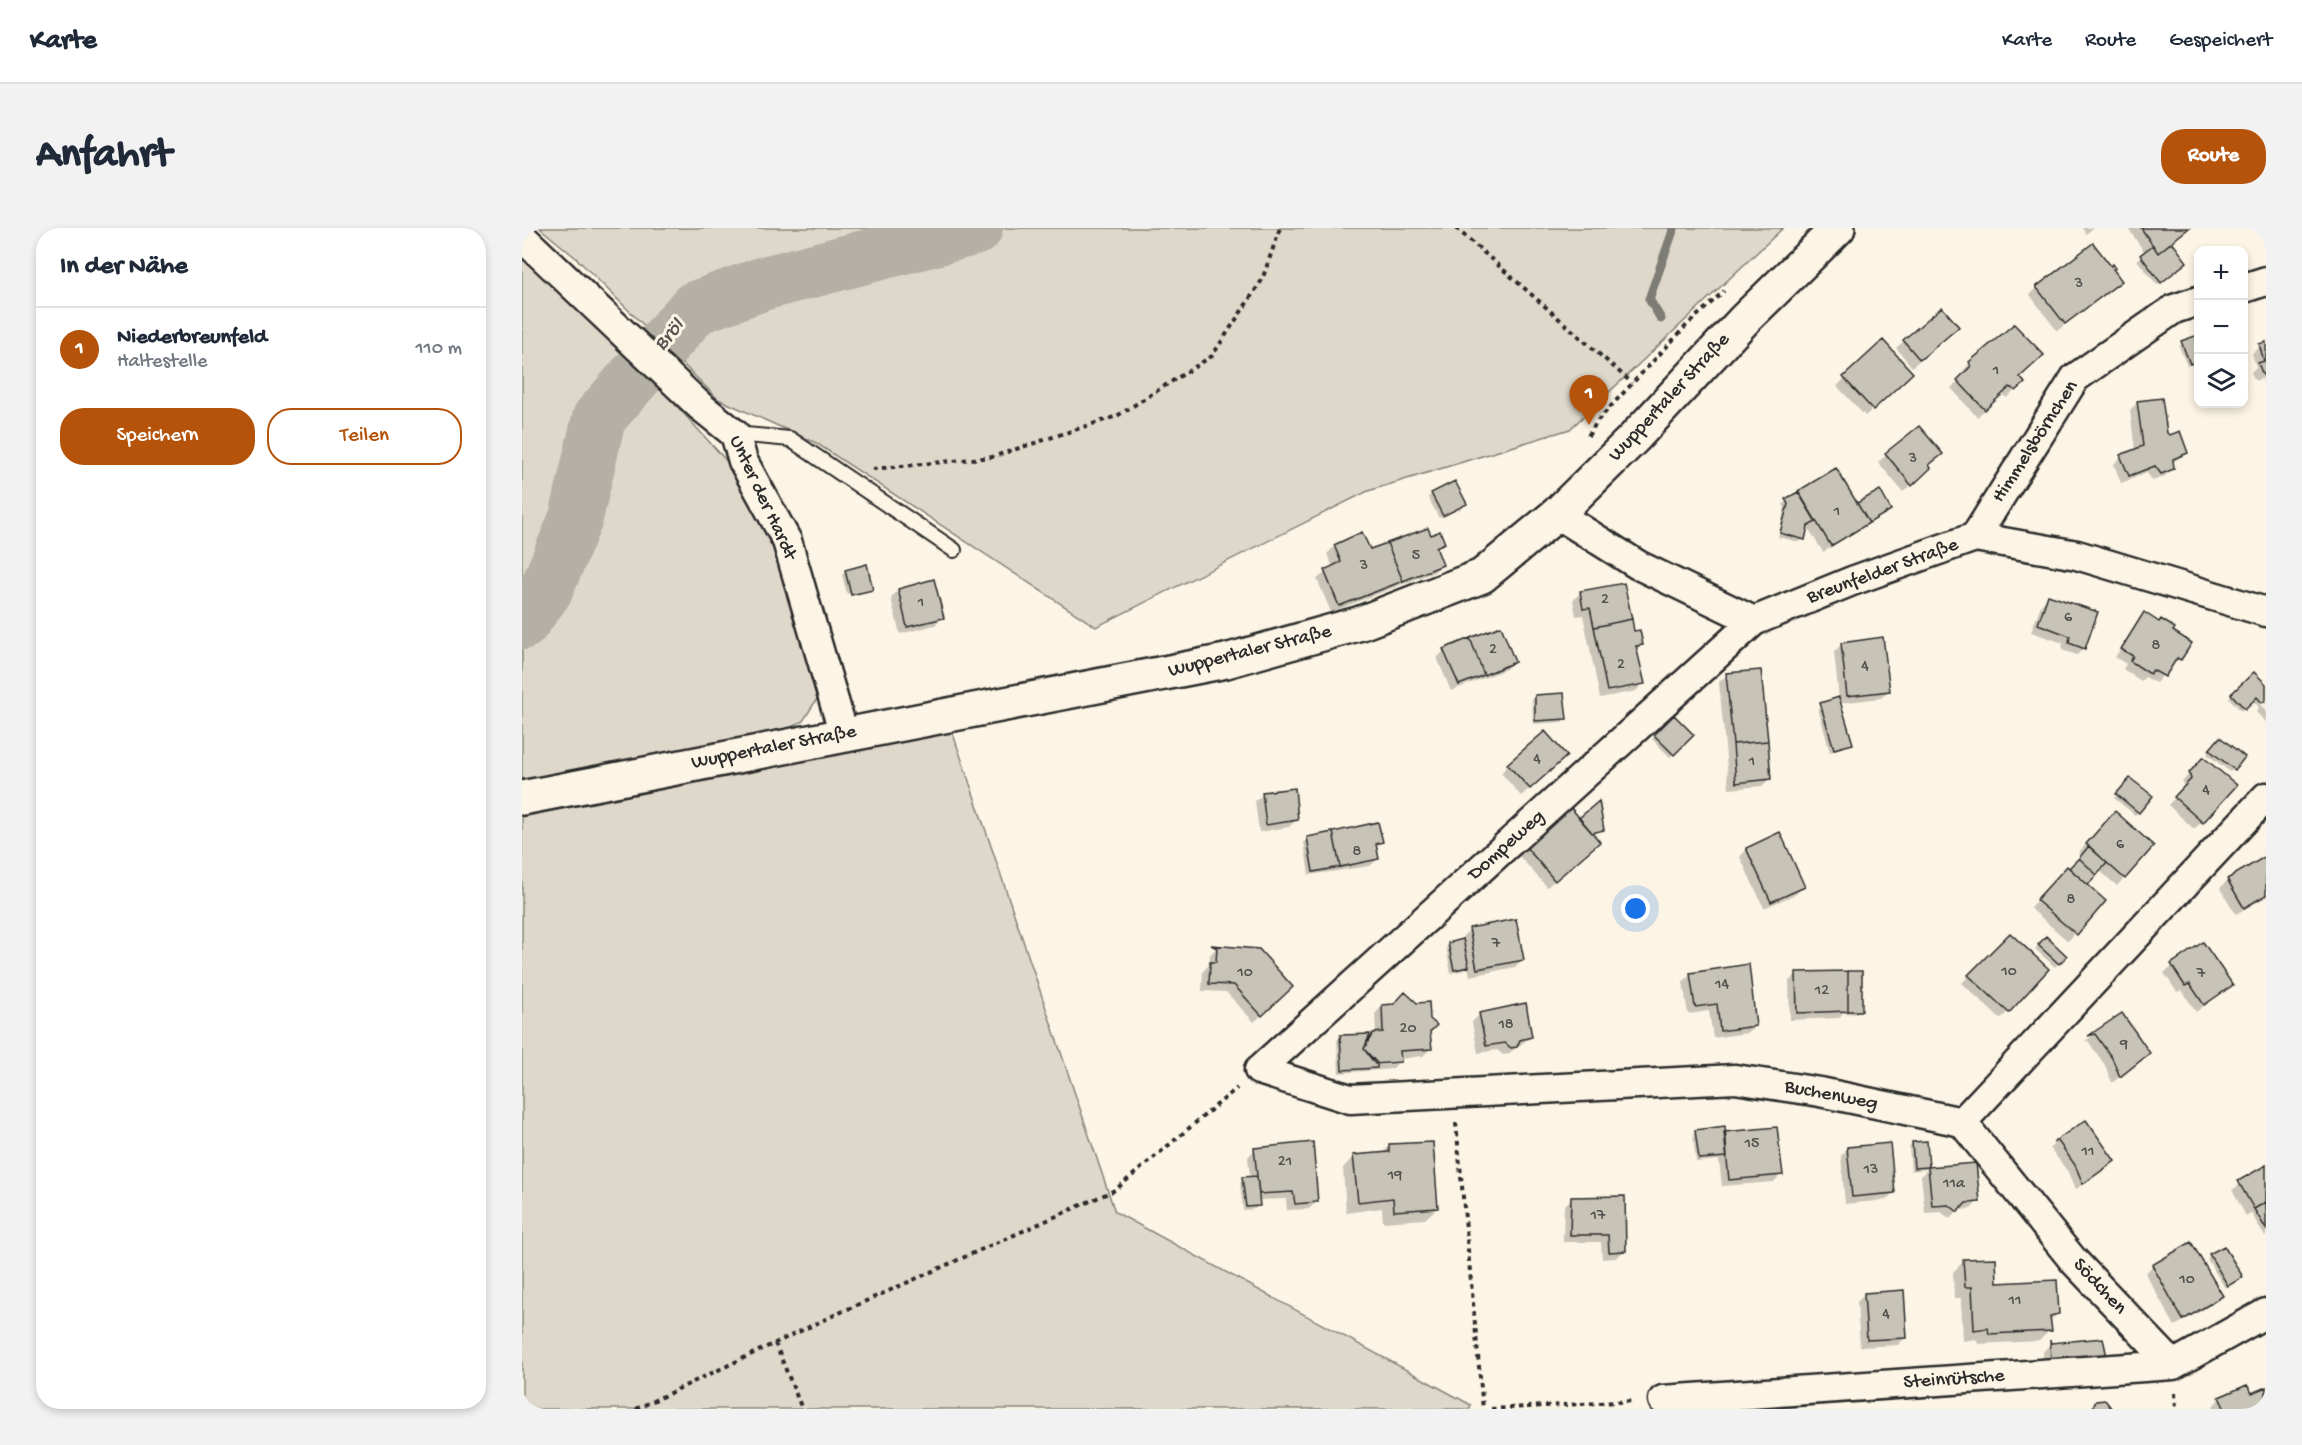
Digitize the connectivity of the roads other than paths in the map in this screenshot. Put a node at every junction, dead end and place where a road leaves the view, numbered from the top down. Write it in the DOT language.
graph roads {
  1 [pos="1838,228"];
  2 [pos="522,237"];
  3 [pos="2266,281"];
  4 [pos="2248,287"];
  5 [pos="2194,303"];
  6 [pos="735,434"];
  7 [pos="1557,514"];
  8 [pos="1975,537"];
  9 [pos="954,550"];
  10 [pos="2266,612"];
  11 [pos="1754,621"];
  12 [pos="844,735"];
  13 [pos="2266,797"];
  14 [pos="522,798"];
  15 [pos="1259,1070"];
  16 [pos="1962,1122"];
  17 [pos="2266,1313"];
  18 [pos="2173,1365"];
  19 [pos="1663,1400"];
  1 -- 7 [label="main road, Wuppertaler Straße"];
  2 -- 6 [label="street, Unter der Hardt"];
  3 -- 4 [label="street"];
  5 -- 8 [label="street, Himmelsbörnchen"];
  6 -- 9 [label="lane"];
  6 -- 12 [label="street, Unter der Hardt"];
  7 -- 11 [label="street"];
  7 -- 12 [label="main road, Wuppertaler Straße"];
  8 -- 10 [label="street, Breunfelder Straße"];
  8 -- 11 [label="street, Breunfelder Straße"];
  11 -- 15 [label="street, Dompeweg"];
  12 -- 14 [label="main road, Wuppertaler Straße"];
  13 -- 16 [label="street"];
  15 -- 16 [label="street, Buchenweg"];
  16 -- 18 [label="street, Södchen"];
  17 -- 18 [label="street"];
  18 -- 19 [label="street, Steinrütsche"];
}
